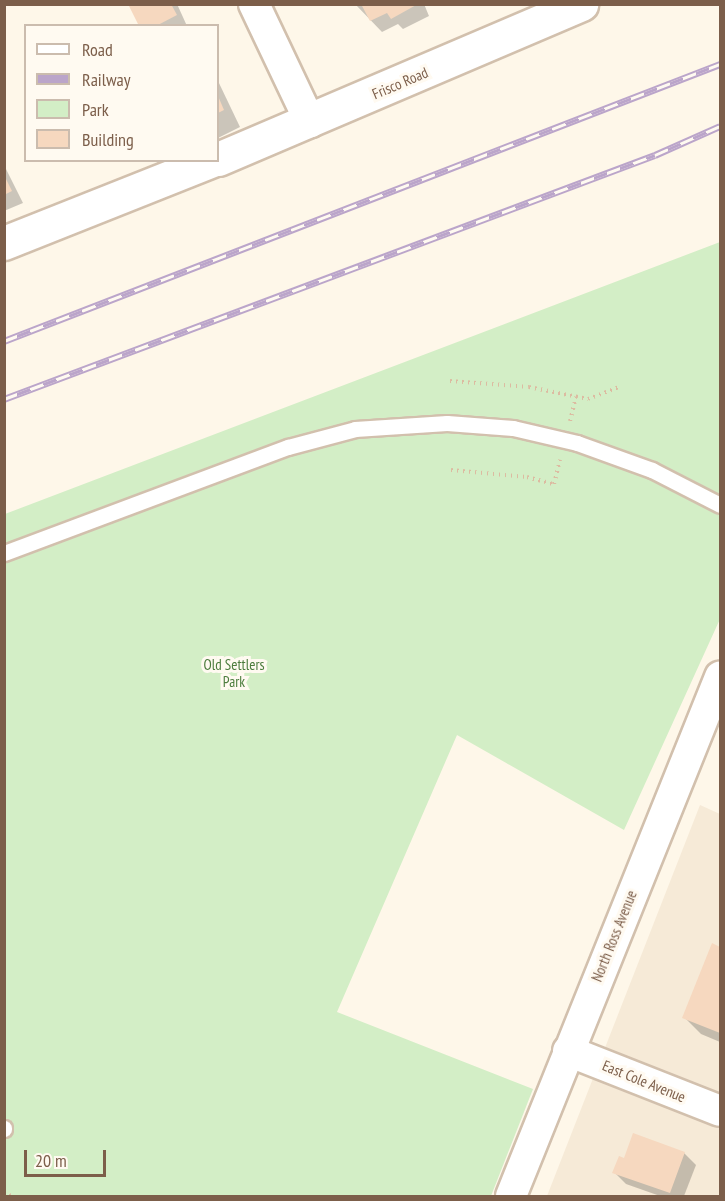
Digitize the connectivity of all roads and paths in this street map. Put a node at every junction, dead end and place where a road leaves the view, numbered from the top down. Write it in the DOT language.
graph roads {
  1 [pos="254,4"];
  2 [pos="581,4"];
  3 [pos="310,122"];
  4 [pos="219,159"];
  5 [pos="208,162"];
  6 [pos="4,243"];
  7 [pos="450,381"];
  8 [pos="619,387"];
  9 [pos="576,397"];
  10 [pos="565,440"];
  11 [pos="451,470"];
  12 [pos="720,505"];
  13 [pos="4,553"];
  14 [pos="720,677"];
  15 [pos="568,1051"];
  16 [pos="720,1112"];
  17 [pos="4,1191"];
  18 [pos="11,1197"];
  19 [pos="511,1197"];
  1 -- 3 [label="street"];
  2 -- 3 [label="street, Frisco Road"];
  3 -- 4 [label="street, Frisco Road"];
  5 -- 6 [label="street"];
  7 -- 9 [label="path"];
  8 -- 9 [label="path"];
  9 -- 10 [label="path"];
  10 -- 11 [label="path"];
  10 -- 12 [label="lane"];
  10 -- 13 [label="lane"];
  14 -- 15 [label="street, North Ross Avenue"];
  15 -- 16 [label="street, East Cole Avenue"];
  15 -- 19 [label="street, North Ross Avenue"];
  17 -- 18 [label="path"];
}
